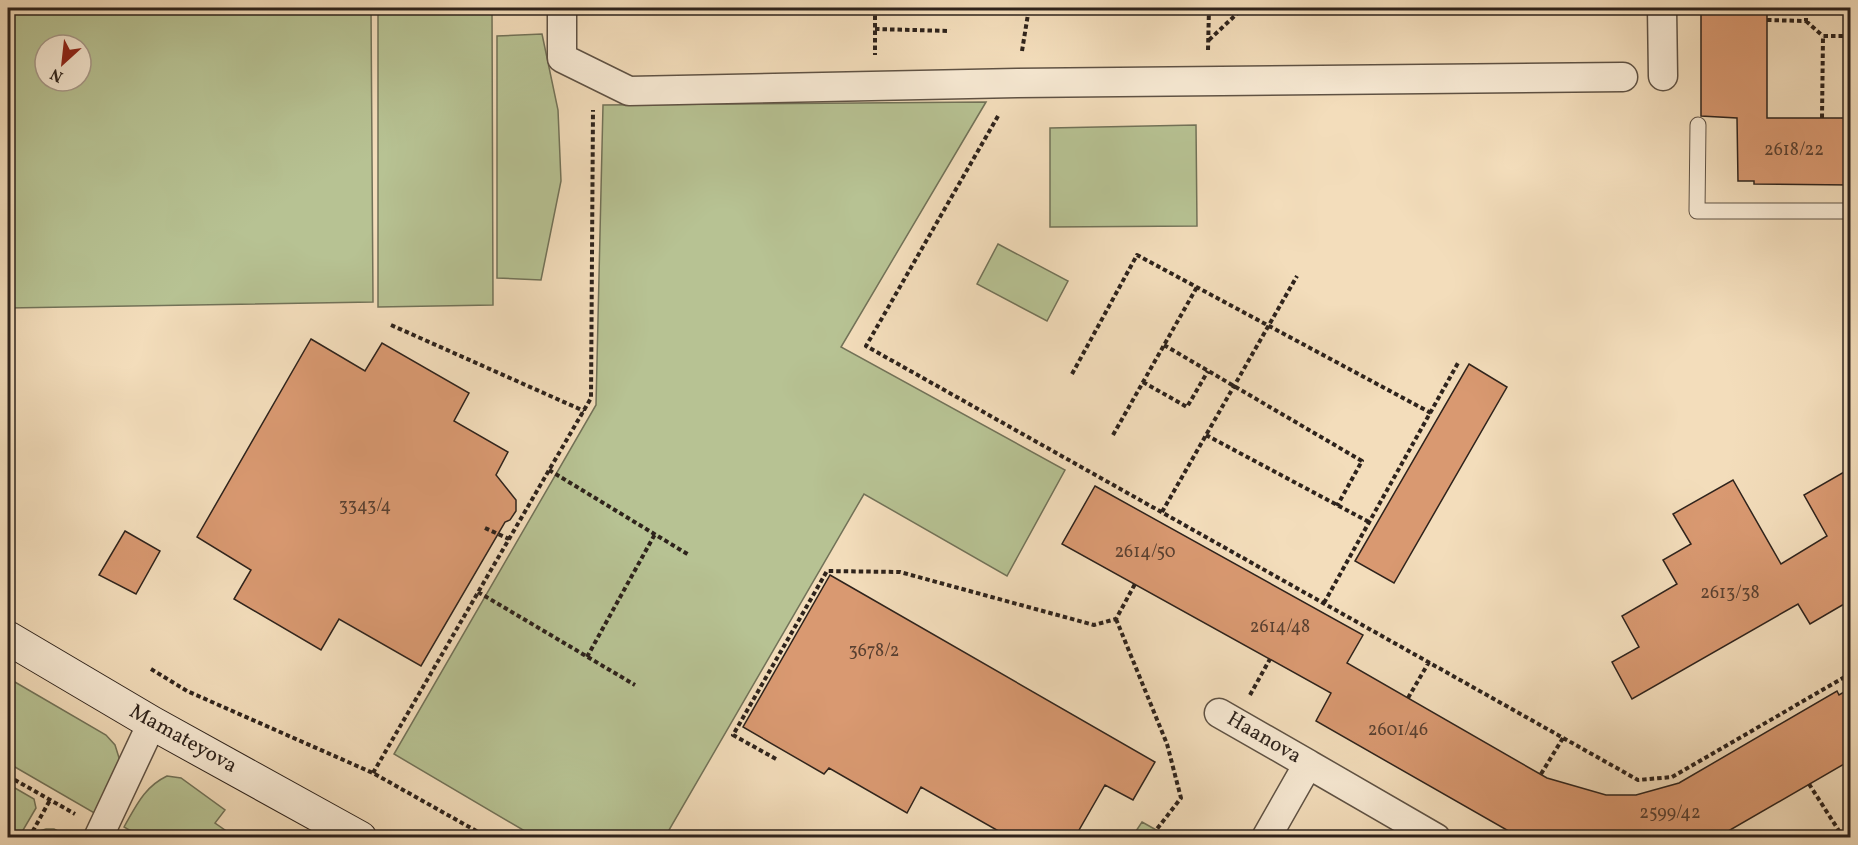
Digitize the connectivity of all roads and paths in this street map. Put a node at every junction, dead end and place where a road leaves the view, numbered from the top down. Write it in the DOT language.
graph roads {
  1 [pos="561,8"];
  2 [pos="875,8"];
  3 [pos="1029,8"];
  4 [pos="1209,8"];
  5 [pos="1243,8"];
  6 [pos="1662,8"];
  7 [pos="1806,8"];
  8 [pos="1767,20"];
  9 [pos="1806,21"];
  10 [pos="875,29"];
  11 [pos="950,31"];
  12 [pos="1823,36"];
  13 [pos="1851,36"];
  14 [pos="1209,40"];
  15 [pos="593,74"];
  16 [pos="1663,76"];
  17 [pos="1623,77"];
  18 [pos="1209,81"];
  19 [pos="1017,83"];
  20 [pos="875,86"];
  21 [pos="1822,118"];
  22 [pos="1698,125"];
  23 [pos="1851,211"];
  24 [pos="1297,276"];
  25 [pos="1197,287"];
  26 [pos="392,325"];
  27 [pos="1269,325"];
  28 [pos="1164,345"];
  29 [pos="1458,363"];
  30 [pos="1208,371"];
  31 [pos="1072,374"];
  32 [pos="1143,382"];
  33 [pos="1234,386"];
  34 [pos="584,411"];
  35 [pos="1431,413"];
  36 [pos="1113,435"];
  37 [pos="1206,435"];
  38 [pos="549,470"];
  39 [pos="1337,506"];
  40 [pos="1162,512"];
  41 [pos="1369,522"];
  42 [pos="485,528"];
  43 [pos="655,534"];
  44 [pos="509,539"];
  45 [pos="689,555"];
  46 [pos="1135,584"];
  47 [pos="478,592"];
  48 [pos="1323,603"];
  49 [pos="1116,620"];
  50 [pos="8,638"];
  51 [pos="587,657"];
  52 [pos="1270,659"];
  53 [pos="1429,662"];
  54 [pos="152,669"];
  55 [pos="1851,674"];
  56 [pos="635,685"];
  57 [pos="1249,696"];
  58 [pos="1408,698"];
  59 [pos="1219,713"];
  60 [pos="152,723"];
  61 [pos="1563,738"];
  62 [pos="776,759"];
  63 [pos="1318,769"];
  64 [pos="373,773"];
  65 [pos="1541,774"];
  66 [pos="8,776"];
  67 [pos="1809,784"];
  68 [pos="50,800"];
  69 [pos="100,833"];
  70 [pos="1841,834"];
  71 [pos="29,837"];
  72 [pos="360,837"];
  73 [pos="487,837"];
  74 [pos="1150,837"];
  75 [pos="1266,837"];
  76 [pos="1436,837"];
  1 -- 15 [label="street"];
  2 -- 10 [label="path"];
  3 -- 19 [label="path"];
  4 -- 14 [label="path"];
  5 -- 14 [label="path"];
  6 -- 16 [label="street"];
  7 -- 9 [label="path"];
  8 -- 9 [label="path"];
  9 -- 12 [label="path"];
  10 -- 11 [label="path"];
  10 -- 20 [label="path"];
  12 -- 13 [label="path"];
  12 -- 21 [label="path"];
  14 -- 18 [label="path"];
  15 -- 20 [label="street"];
  15 -- 34 [label="path"];
  17 -- 18 [label="street"];
  18 -- 19 [label="street"];
  19 -- 20 [label="street"];
  19 -- 40 [label="path"];
  22 -- 23 [label="lane"];
  24 -- 27 [label="path"];
  25 -- 27 [label="path"];
  25 -- 28 [label="path"];
  25 -- 31 [label="path"];
  26 -- 34 [label="path"];
  27 -- 33 [label="path"];
  27 -- 35 [label="path"];
  28 -- 30 [label="path"];
  28 -- 32 [label="path"];
  29 -- 35 [label="path"];
  30 -- 32 [label="path"];
  30 -- 33 [label="path"];
  32 -- 36 [label="path"];
  33 -- 37 [label="path"];
  33 -- 39 [label="path"];
  34 -- 38 [label="path"];
  35 -- 41 [label="path"];
  37 -- 39 [label="path"];
  37 -- 40 [label="path"];
  38 -- 43 [label="path"];
  38 -- 44 [label="path"];
  39 -- 41 [label="path"];
  40 -- 48 [label="path"];
  41 -- 48 [label="path"];
  42 -- 44 [label="path"];
  43 -- 45 [label="path"];
  43 -- 51 [label="path"];
  44 -- 47 [label="path"];
  46 -- 49 [label="path"];
  47 -- 51 [label="path"];
  47 -- 64 [label="path"];
  48 -- 53 [label="path"];
  49 -- 62 [label="path"];
  49 -- 74 [label="path"];
  50 -- 60 [label="street, Mamateyova"];
  51 -- 56 [label="path"];
  52 -- 57 [label="path"];
  53 -- 58 [label="path"];
  53 -- 61 [label="path"];
  54 -- 64 [label="path"];
  55 -- 61 [label="path"];
  59 -- 63 [label="street, Haanova"];
  60 -- 69 [label="street"];
  60 -- 72 [label="street, Mamateyova"];
  61 -- 65 [label="path"];
  63 -- 75 [label="street, Haanova"];
  63 -- 76 [label="street, Haanova"];
  64 -- 73 [label="path"];
  66 -- 68 [label="path"];
  67 -- 70 [label="path"];
  68 -- 69 [label="path"];
  68 -- 71 [label="path"];
}
